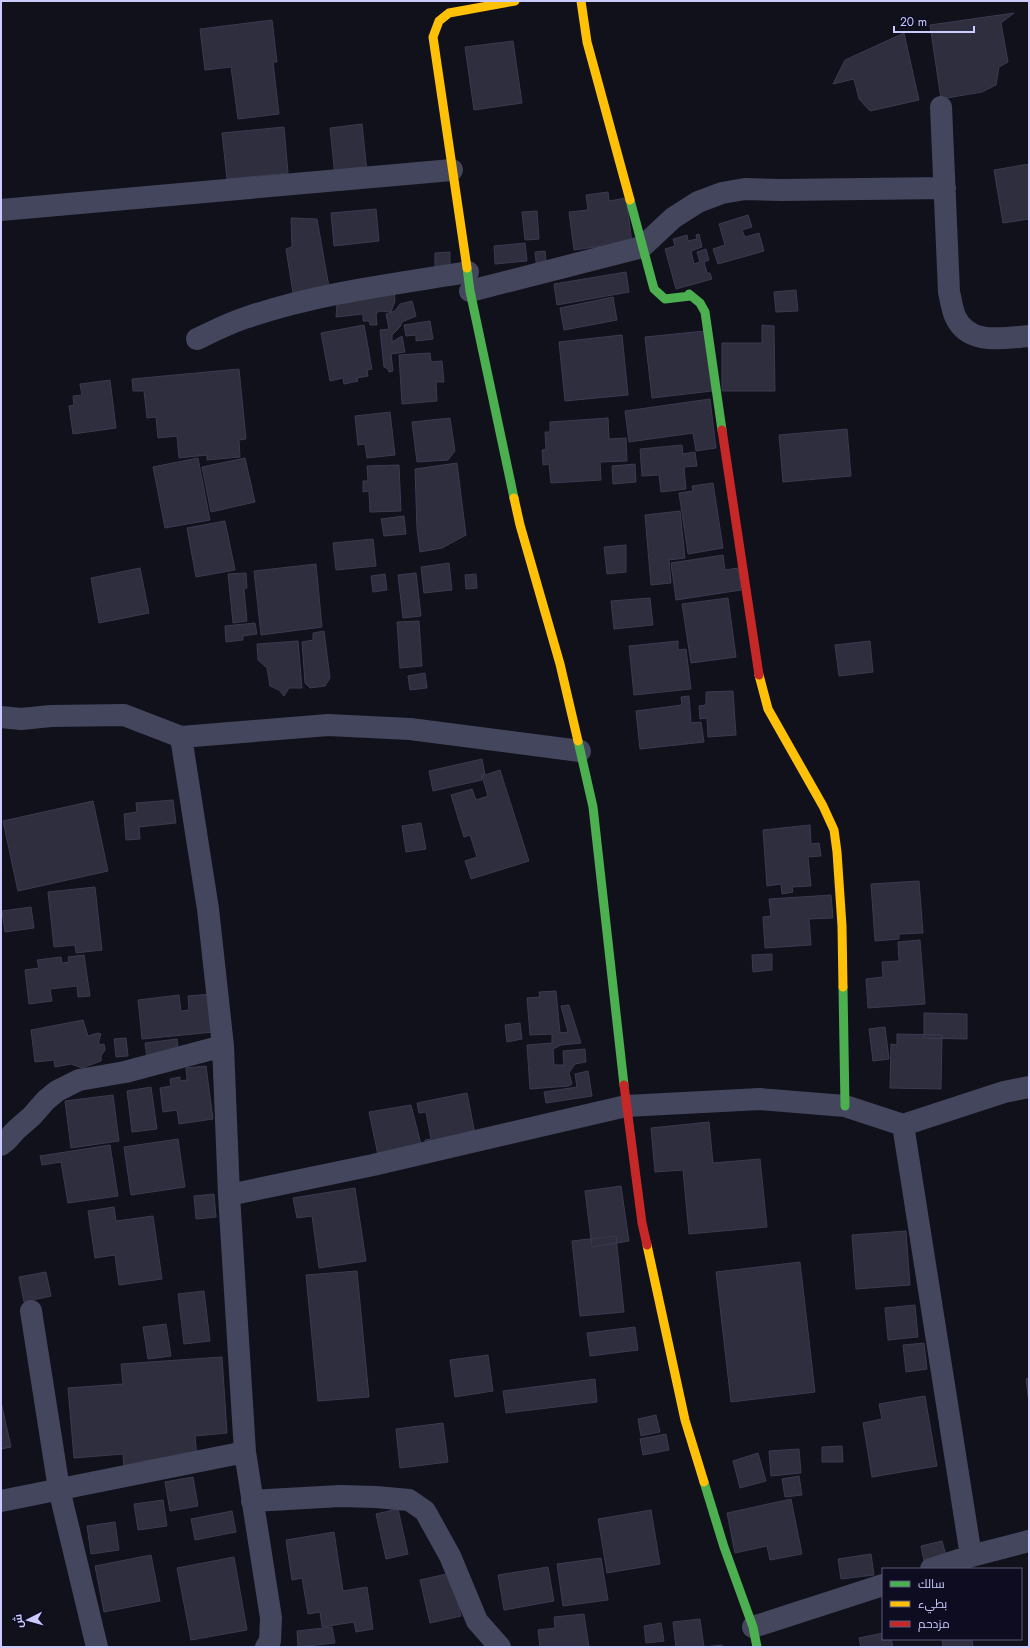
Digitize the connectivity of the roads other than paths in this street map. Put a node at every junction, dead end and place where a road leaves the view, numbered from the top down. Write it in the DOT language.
graph roads {
  1 [pos="515,1"];
  2 [pos="581,1"];
  3 [pos="941,107"];
  4 [pos="452,170"];
  5 [pos="945,188"];
  6 [pos="1,210"];
  7 [pos="642,247"];
  8 [pos="469,282"];
  9 [pos="1029,336"];
  10 [pos="197,339"];
  11 [pos="1,717"];
  12 [pos="181,737"];
  13 [pos="580,751"];
  14 [pos="223,1046"];
  15 [pos="1029,1087"];
  16 [pos="626,1106"];
  17 [pos="845,1106"];
  18 [pos="903,1125"];
  19 [pos="1,1145"];
  20 [pos="229,1195"];
  21 [pos="30,1311"];
  22 [pos="245,1452"];
  23 [pos="59,1489"];
  24 [pos="1,1501"];
  25 [pos="252,1501"];
  26 [pos="1029,1541"];
  27 [pos="971,1556"];
  28 [pos="934,1568"];
  29 [pos="882,1585"];
  30 [pos="755,1637"];
  31 [pos="97,1647"];
  32 [pos="266,1647"];
  33 [pos="500,1647"];
  1 -- 4 [label="street"];
  2 -- 7 [label="street"];
  3 -- 5 [label="street"];
  4 -- 6 [label="street"];
  4 -- 8 [label="street"];
  5 -- 7 [label="street"];
  5 -- 9 [label="street"];
  7 -- 8 [label="street"];
  7 -- 17 [label="street"];
  8 -- 10 [label="street"];
  8 -- 13 [label="street"];
  11 -- 12 [label="street"];
  12 -- 13 [label="street"];
  12 -- 14 [label="street"];
  13 -- 16 [label="street"];
  14 -- 19 [label="street"];
  14 -- 20 [label="street"];
  15 -- 18 [label="street"];
  16 -- 17 [label="street"];
  16 -- 20 [label="street"];
  16 -- 30 [label="street"];
  17 -- 18 [label="street"];
  18 -- 27 [label="street"];
  20 -- 22 [label="street"];
  21 -- 23 [label="street"];
  22 -- 23 [label="street"];
  22 -- 25 [label="street"];
  23 -- 24 [label="street"];
  23 -- 31 [label="street"];
  25 -- 32 [label="street"];
  25 -- 33 [label="street"];
  26 -- 27 [label="street"];
  27 -- 28 [label="street"];
  29 -- 30 [label="street"];
}
